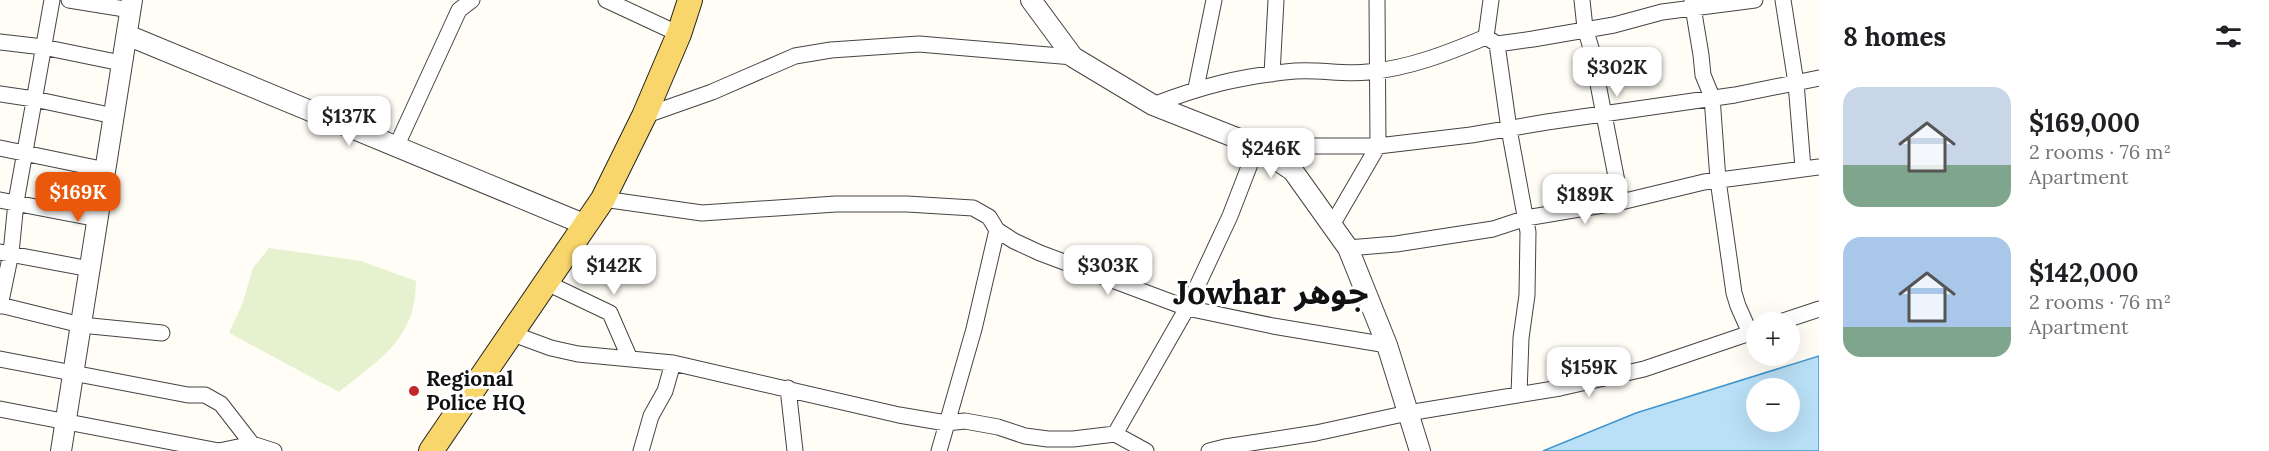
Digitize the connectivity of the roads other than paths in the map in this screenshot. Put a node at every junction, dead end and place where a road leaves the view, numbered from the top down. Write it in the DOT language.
graph roads {
  1 [pos="51,0"];
  2 [pos="69,0"];
  3 [pos="472,0"];
  4 [pos="606,0"];
  5 [pos="690,0"];
  6 [pos="1031,0"];
  7 [pos="1214,0"];
  8 [pos="1276,0"];
  9 [pos="1377,0"];
  10 [pos="1491,0"];
  11 [pos="1582,0"];
  12 [pos="1755,0"];
  13 [pos="1782,0"];
  14 [pos="132,5"];
  15 [pos="1693,5"];
  16 [pos="1586,28"];
  17 [pos="679,34"];
  18 [pos="126,35"];
  19 [pos="1492,41"];
  20 [pos="0,42"];
  21 [pos="43,47"];
  22 [pos="1073,57"];
  23 [pos="122,63"];
  24 [pos="1377,71"];
  25 [pos="1272,74"];
  26 [pos="1819,78"];
  27 [pos="1796,82"];
  28 [pos="1196,88"];
  29 [pos="0,94"];
  30 [pos="1712,97"];
  31 [pos="34,99"];
  32 [pos="1153,105"];
  33 [pos="1604,113"];
  34 [pos="114,116"];
  35 [pos="644,116"];
  36 [pos="1509,129"];
  37 [pos="1257,146"];
  38 [pos="1378,146"];
  39 [pos="396,147"];
  40 [pos="0,148"];
  41 [pos="24,153"];
  42 [pos="1819,167"];
  43 [pos="1803,168"];
  44 [pos="106,170"];
  45 [pos="1718,180"];
  46 [pos="603,199"];
  47 [pos="8,201"];
  48 [pos="1621,202"];
  49 [pos="1526,218"];
  50 [pos="98,219"];
  51 [pos="586,225"];
  52 [pos="1332,225"];
  53 [pos="997,230"];
  54 [pos="1348,248"];
  55 [pos="5,253"];
  56 [pos="90,269"];
  57 [pos="547,282"];
  58 [pos="0,305"];
  59 [pos="1187,308"];
  60 [pos="1819,309"];
  61 [pos="1800,315"];
  62 [pos="1746,320"];
  63 [pos="81,325"];
  64 [pos="162,333"];
  65 [pos="513,334"];
  66 [pos="1746,334"];
  67 [pos="1387,345"];
  68 [pos="0,359"];
  69 [pos="630,359"];
  70 [pos="673,363"];
  71 [pos="74,371"];
  72 [pos="788,388"];
  73 [pos="1519,394"];
  74 [pos="0,409"];
  75 [pos="1408,413"];
  76 [pos="66,422"];
  77 [pos="946,423"];
  78 [pos="1114,434"];
  79 [pos="252,444"];
  80 [pos="61,451"];
  81 [pos="274,451"];
  82 [pos="431,451"];
  83 [pos="641,451"];
  84 [pos="795,451"];
  85 [pos="939,451"];
  86 [pos="1146,451"];
  87 [pos="1209,451"];
  88 [pos="1420,451"];
  1 -- 21 [label="street"];
  2 -- 14 [label="street"];
  3 -- 39 [label="street"];
  4 -- 17 [label="street"];
  5 -- 17 [label="main road"];
  6 -- 22 [label="street"];
  7 -- 28 [label="street"];
  8 -- 25 [label="street"];
  9 -- 24 [label="street"];
  10 -- 19 [label="street"];
  11 -- 16 [label="street"];
  12 -- 15 [label="street"];
  13 -- 27 [label="street"];
  14 -- 18 [label="street"];
  15 -- 16 [label="street"];
  15 -- 30 [label="street"];
  16 -- 19 [label="street"];
  16 -- 33 [label="street"];
  17 -- 35 [label="main road"];
  18 -- 23 [label="street"];
  18 -- 39 [label="street"];
  19 -- 24 [label="street"];
  19 -- 36 [label="street"];
  20 -- 21 [label="street"];
  21 -- 23 [label="street"];
  21 -- 31 [label="street"];
  22 -- 32 [label="street"];
  22 -- 35 [label="street"];
  23 -- 34 [label="street"];
  24 -- 25 [label="street"];
  24 -- 38 [label="street"];
  25 -- 28 [label="street"];
  26 -- 27 [label="street"];
  27 -- 30 [label="street"];
  27 -- 43 [label="street"];
  28 -- 32 [label="street"];
  29 -- 31 [label="street"];
  30 -- 33 [label="street"];
  30 -- 45 [label="street"];
  31 -- 34 [label="street"];
  31 -- 41 [label="street"];
  32 -- 37 [label="street"];
  33 -- 36 [label="street"];
  33 -- 48 [label="street"];
  34 -- 44 [label="street"];
  35 -- 46 [label="main road"];
  36 -- 38 [label="street"];
  36 -- 49 [label="street"];
  37 -- 38 [label="street"];
  37 -- 52 [label="street"];
  37 -- 59 [label="street"];
  38 -- 52 [label="street"];
  39 -- 51 [label="street"];
  40 -- 41 [label="street"];
  41 -- 44 [label="street"];
  41 -- 47 [label="street"];
  42 -- 43 [label="street"];
  43 -- 45 [label="street"];
  44 -- 50 [label="street"];
  45 -- 48 [label="street"];
  45 -- 62 [label="street"];
  46 -- 51 [label="main road"];
  46 -- 53 [label="street"];
  47 -- 50 [label="street"];
  47 -- 55 [label="street"];
  48 -- 49 [label="street"];
  49 -- 54 [label="street"];
  49 -- 73 [label="street"];
  50 -- 56 [label="street"];
  51 -- 57 [label="main road"];
  52 -- 54 [label="street"];
  53 -- 59 [label="street"];
  53 -- 77 [label="street"];
  54 -- 67 [label="street"];
  55 -- 56 [label="street"];
  55 -- 58 [label="street"];
  56 -- 63 [label="street"];
  57 -- 65 [label="main road"];
  57 -- 69 [label="street"];
  58 -- 63 [label="street"];
  59 -- 67 [label="street"];
  59 -- 78 [label="street"];
  60 -- 61 [label="street"];
  63 -- 64 [label="street"];
  63 -- 71 [label="street"];
  65 -- 69 [label="street"];
  65 -- 82 [label="main road"];
  66 -- 73 [label="street"];
  67 -- 75 [label="street"];
  68 -- 71 [label="street"];
  69 -- 70 [label="street"];
  70 -- 72 [label="street"];
  70 -- 83 [label="street"];
  71 -- 76 [label="street"];
  71 -- 79 [label="street"];
  72 -- 77 [label="street"];
  72 -- 84 [label="street"];
  73 -- 75 [label="street"];
  74 -- 76 [label="street"];
  75 -- 87 [label="street"];
  75 -- 88 [label="street"];
  76 -- 79 [label="street"];
  76 -- 80 [label="street"];
  77 -- 78 [label="street"];
  77 -- 85 [label="street"];
  78 -- 86 [label="street"];
  79 -- 81 [label="street"];
}
